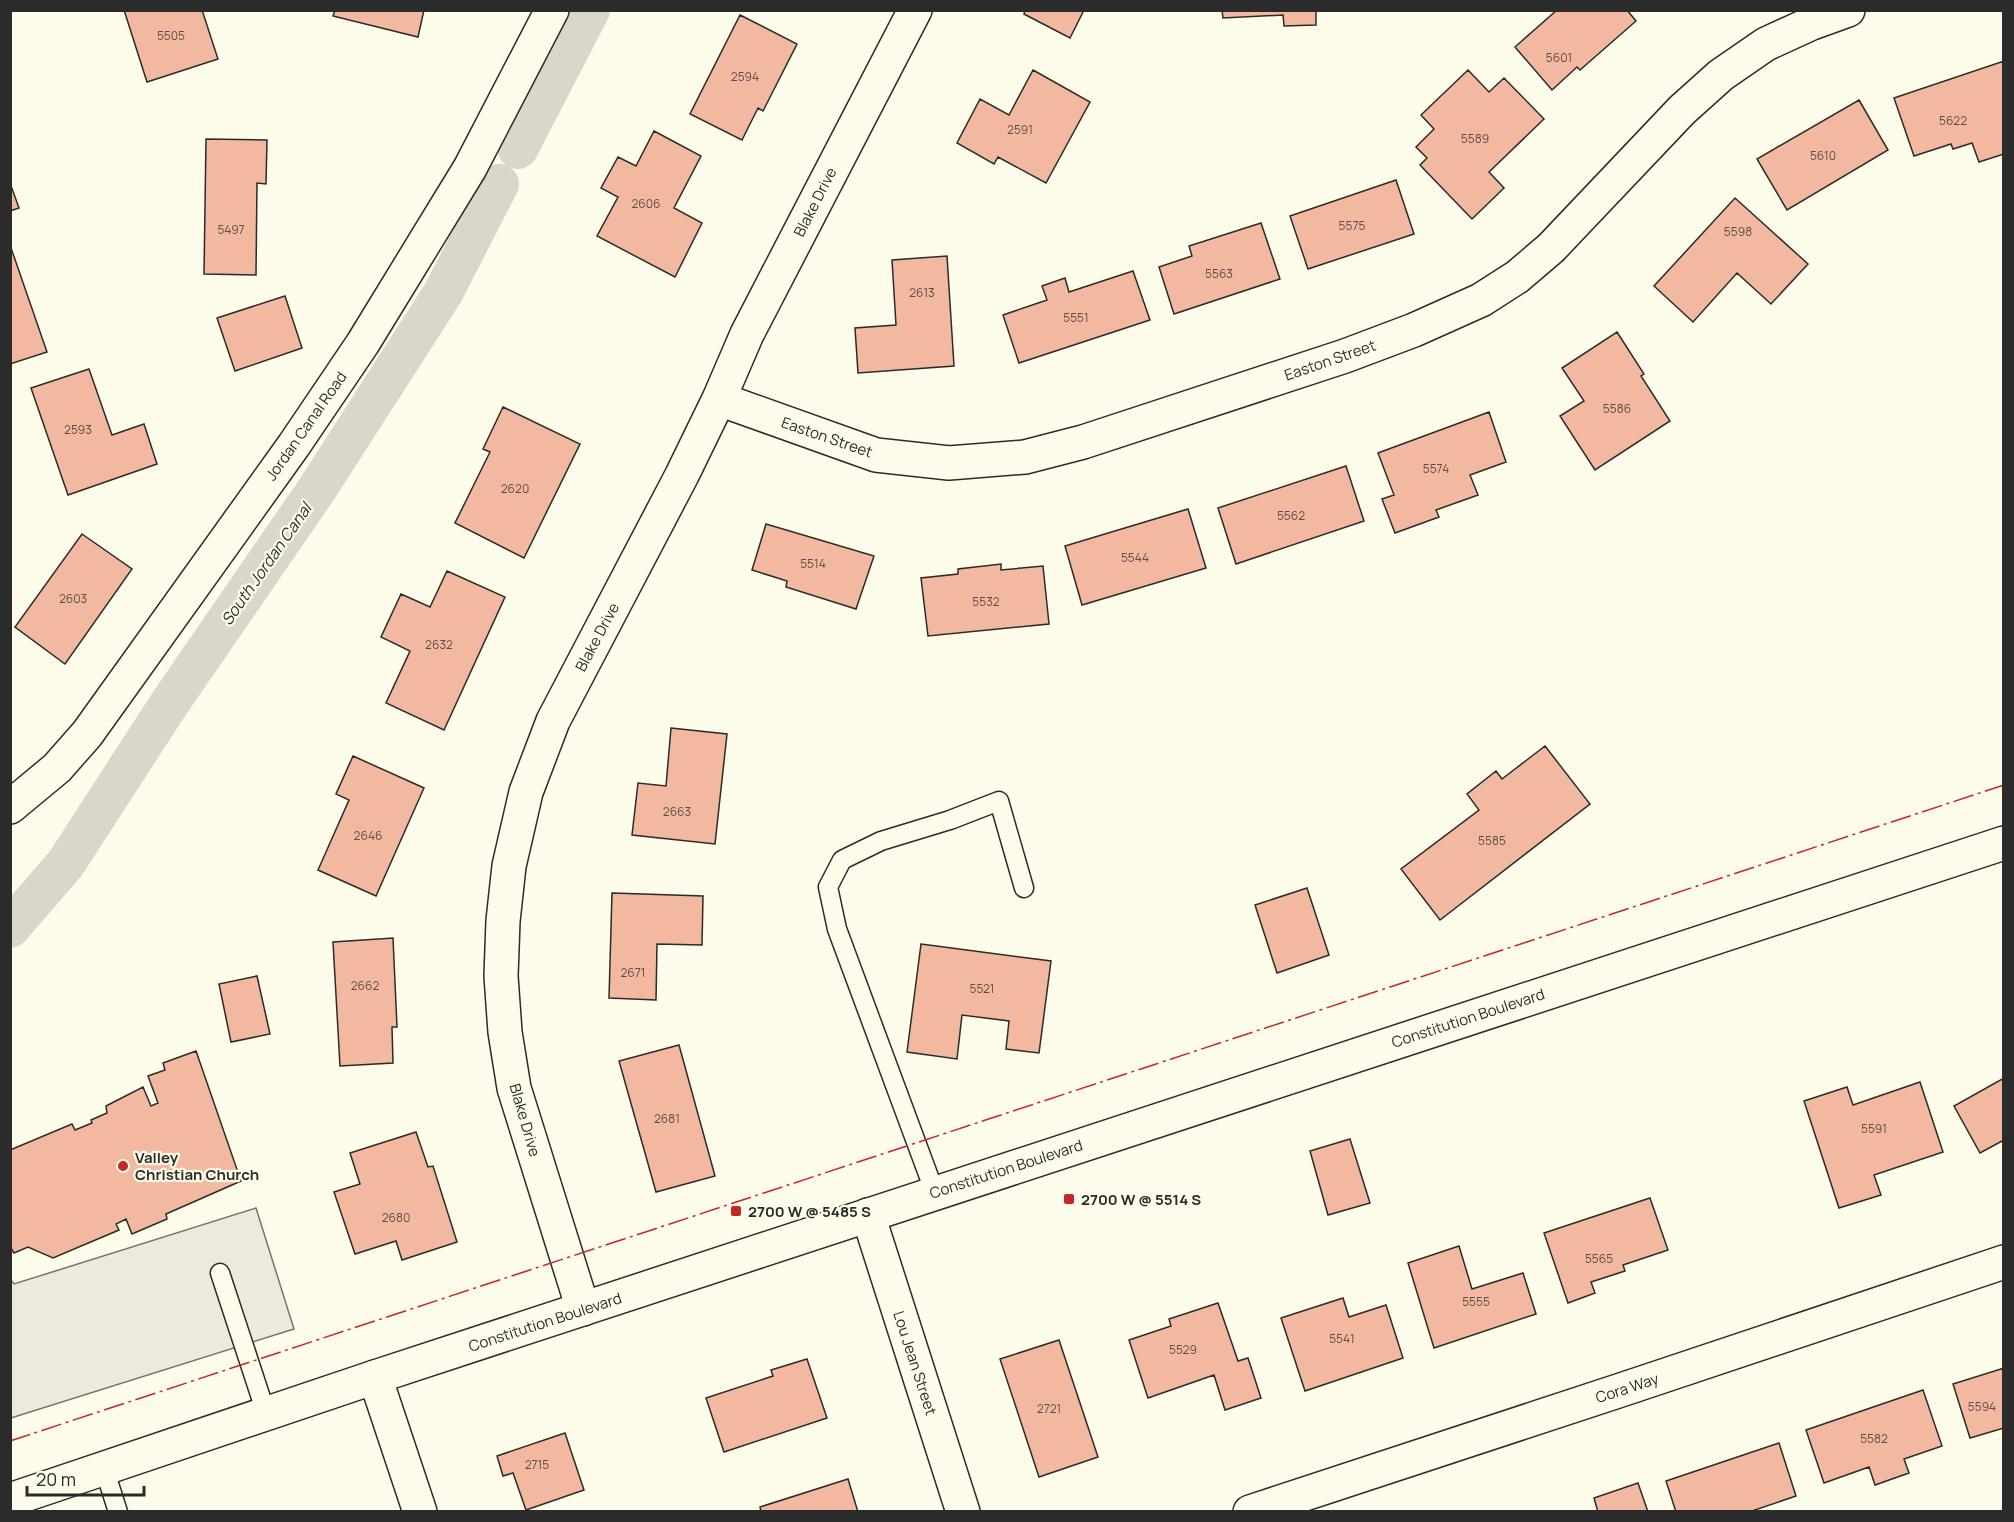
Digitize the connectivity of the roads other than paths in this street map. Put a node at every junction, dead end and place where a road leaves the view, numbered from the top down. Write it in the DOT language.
graph roads {
  1 [pos="552,10"];
  2 [pos="915,10"];
  3 [pos="1848,10"];
  4 [pos="719,399"];
  5 [pos="10,807"];
  6 [pos="2004,843"];
  7 [pos="1024,888"];
  8 [pos="935,1193"];
  9 [pos="868,1215"];
  10 [pos="2004,1262"];
  11 [pos="220,1273"];
  12 [pos="583,1309"];
  13 [pos="375,1377"];
  14 [pos="266,1413"];
  15 [pos="104,1468"];
  16 [pos="10,1500"];
  17 [pos="118,1512"];
  18 [pos="420,1512"];
  19 [pos="963,1512"];
  20 [pos="1250,1512"];
  1 -- 5 [label="street, Jordan Canal Road"];
  2 -- 4 [label="street, Blake Drive"];
  3 -- 4 [label="street, Easton Street"];
  4 -- 12 [label="street, Blake Drive"];
  6 -- 8 [label="street, Constitution Boulevard"];
  7 -- 8 [label="lane"];
  8 -- 9 [label="street, Constitution Boulevard"];
  9 -- 12 [label="street, Constitution Boulevard"];
  9 -- 19 [label="street, Lou Jean Street"];
  10 -- 20 [label="street, Cora Way"];
  11 -- 14 [label="lane"];
  12 -- 13 [label="street, Constitution Boulevard"];
  13 -- 14 [label="street, Constitution Boulevard"];
  13 -- 18 [label="street"];
  14 -- 15 [label="street, Constitution Boulevard"];
  15 -- 16 [label="street, Constitution Boulevard"];
  15 -- 17 [label="lane"];
}
